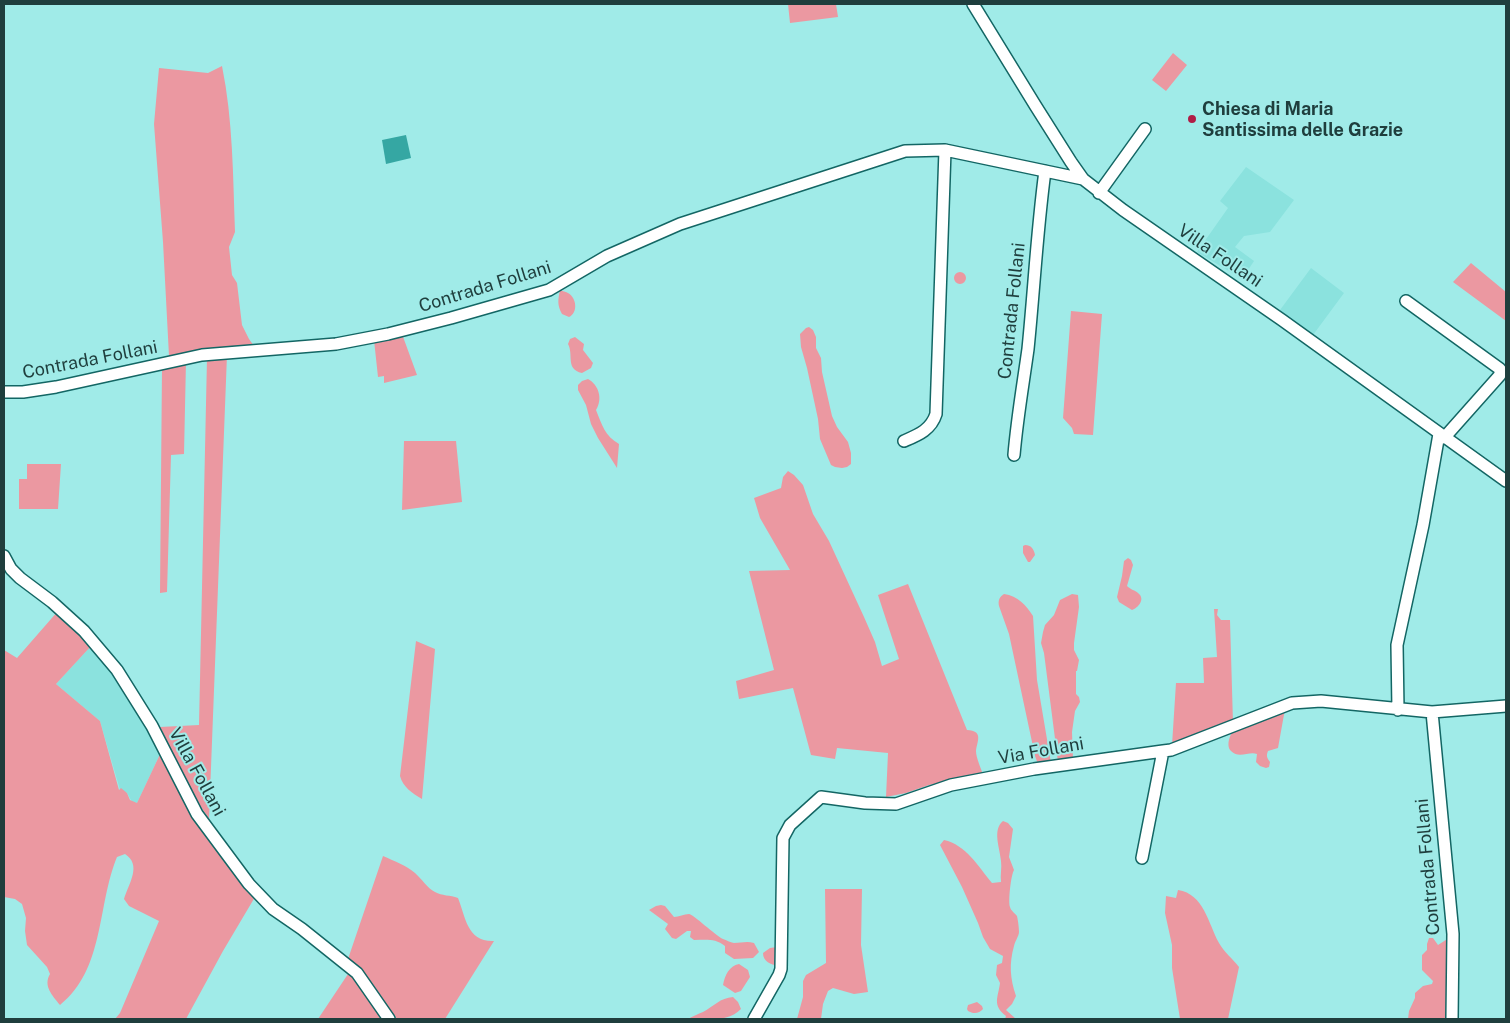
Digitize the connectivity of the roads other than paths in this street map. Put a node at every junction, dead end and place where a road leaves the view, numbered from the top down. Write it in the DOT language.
graph roads {
  1 [pos="973,4"];
  2 [pos="1144,130"];
  3 [pos="945,150"];
  4 [pos="1045,171"];
  5 [pos="1083,179"];
  6 [pos="1100,193"];
  7 [pos="1406,301"];
  8 [pos="4,392"];
  9 [pos="1441,436"];
  10 [pos="904,441"];
  11 [pos="1014,455"];
  12 [pos="1506,481"];
  13 [pos="4,556"];
  14 [pos="1505,708"];
  15 [pos="1398,710"];
  16 [pos="1432,712"];
  17 [pos="1163,751"];
  18 [pos="1142,858"];
  19 [pos="389,1019"];
  20 [pos="754,1019"];
  21 [pos="1452,1019"];
  1 -- 5 [label="street, Villa Follani"];
  2 -- 6 [label="street"];
  3 -- 4 [label="street, Contrada Follani"];
  3 -- 8 [label="street, Contrada Follani"];
  3 -- 10 [label="street"];
  4 -- 5 [label="street, Contrada Follani"];
  4 -- 11 [label="street, Contrada Follani"];
  5 -- 6 [label="street, Villa Follani"];
  6 -- 9 [label="street, Villa Follani"];
  7 -- 9 [label="street"];
  9 -- 12 [label="street, Villa Follani"];
  9 -- 15 [label="street"];
  13 -- 19 [label="street, Villa Follani"];
  14 -- 16 [label="street, Via Follani"];
  15 -- 16 [label="street, Via Follani"];
  15 -- 17 [label="street, Via Follani"];
  16 -- 21 [label="street, Contrada Follani"];
  17 -- 18 [label="street"];
  17 -- 20 [label="street, Via Follani"];
}
